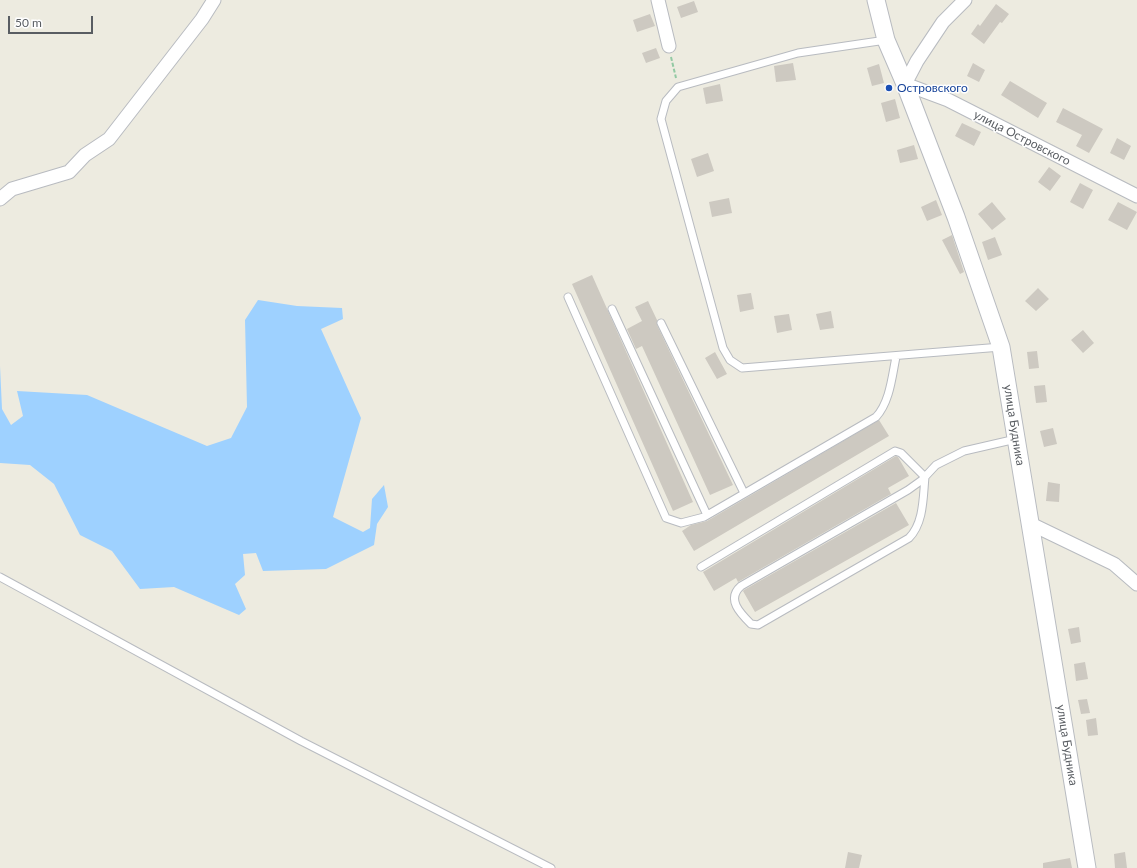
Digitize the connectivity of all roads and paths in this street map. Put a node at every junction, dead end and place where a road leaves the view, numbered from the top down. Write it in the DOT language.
graph roads {
  1 [pos="214,0"];
  2 [pos="658,0"];
  3 [pos="876,0"];
  4 [pos="965,0"];
  5 [pos="886,40"];
  6 [pos="669,46"];
  7 [pos="905,84"];
  8 [pos="678,87"];
  9 [pos="1137,196"];
  10 [pos="0,199"];
  11 [pos="568,297"];
  12 [pos="612,309"];
  13 [pos="661,323"];
  14 [pos="1001,348"];
  15 [pos="896,357"];
  16 [pos="1017,439"];
  17 [pos="925,477"];
  18 [pos="744,493"];
  19 [pos="707,515"];
  20 [pos="1031,524"];
  21 [pos="701,567"];
  22 [pos="0,577"];
  23 [pos="1137,584"];
  24 [pos="551,868"];
  25 [pos="1087,868"];
  1 -- 10 [label="street"];
  2 -- 6 [label="street"];
  3 -- 5 [label="street, улица Будника"];
  4 -- 7 [label="street"];
  5 -- 7 [label="street, улица Будника"];
  5 -- 8 [label="lane"];
  6 -- 8 [label="path"];
  7 -- 9 [label="street, улица Островского"];
  7 -- 14 [label="street, улица Будника"];
  8 -- 15 [label="lane"];
  11 -- 19 [label="lane"];
  12 -- 19 [label="lane"];
  13 -- 18 [label="lane"];
  14 -- 15 [label="lane"];
  14 -- 16 [label="street, улица Будника"];
  15 -- 18 [label="lane"];
  16 -- 17 [label="lane"];
  16 -- 20 [label="street, улица Будника"];
  17 -- 17 [label="lane"];
  17 -- 21 [label="lane"];
  18 -- 19 [label="lane"];
  20 -- 23 [label="street"];
  20 -- 25 [label="street, улица Будника"];
  22 -- 24 [label="lane"];
}
